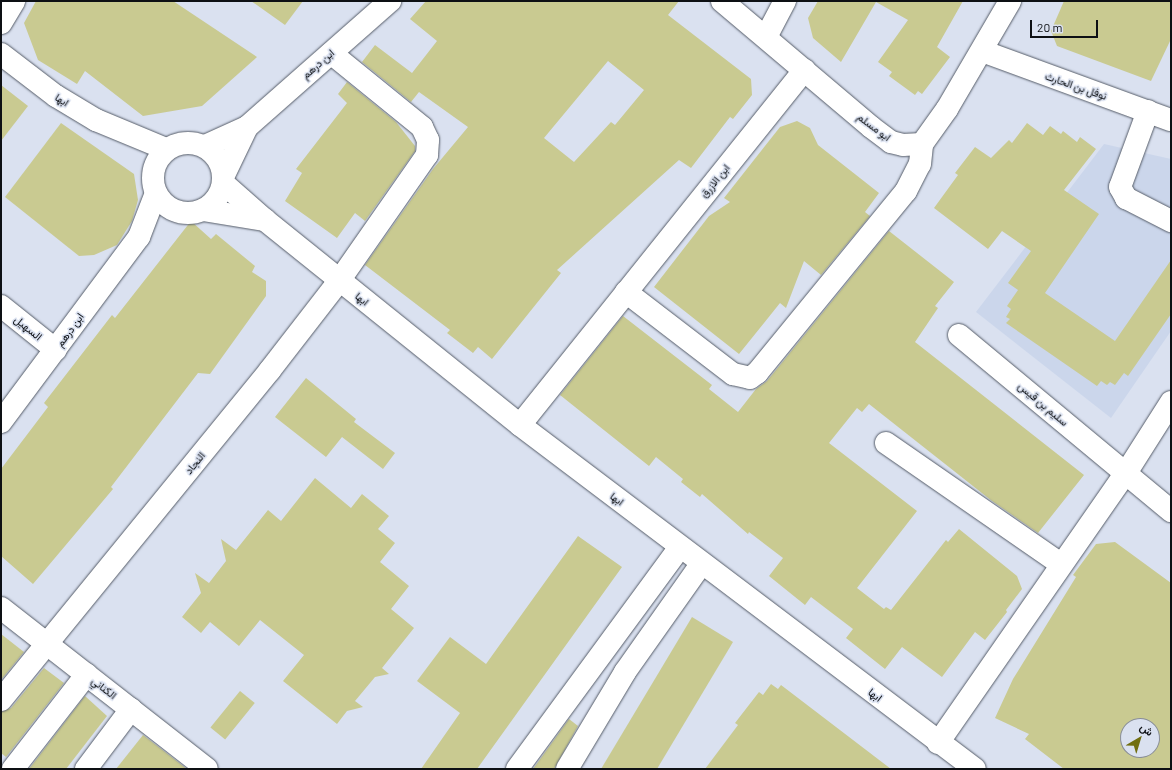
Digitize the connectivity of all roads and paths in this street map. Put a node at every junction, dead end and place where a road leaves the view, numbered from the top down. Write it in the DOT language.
graph roads {
  1 [pos="14,1"];
  2 [pos="390,1"];
  3 [pos="722,1"];
  4 [pos="785,1"];
  5 [pos="1010,1"];
  6 [pos="1,23"];
  7 [pos="766,37"];
  8 [pos="982,51"];
  9 [pos="1,54"];
  10 [pos="331,54"];
  11 [pos="804,70"];
  12 [pos="1148,111"];
  13 [pos="1171,120"];
  14 [pos="247,127"];
  15 [pos="130,136"];
  16 [pos="922,144"];
  17 [pos="205,146"];
  18 [pos="166,149"];
  19 [pos="223,179"];
  20 [pos="154,188"];
  21 [pos="203,210"];
  22 [pos="181,212"];
  23 [pos="265,220"];
  24 [pos="1171,220"];
  25 [pos="139,237"];
  26 [pos="339,281"];
  27 [pos="626,292"];
  28 [pos="1,306"];
  29 [pos="959,335"];
  30 [pos="56,350"];
  31 [pos="1171,402"];
  32 [pos="1,422"];
  33 [pos="520,425"];
  34 [pos="886,443"];
  35 [pos="1126,473"];
  36 [pos="1171,511"];
  37 [pos="680,547"];
  38 [pos="702,563"];
  39 [pos="1061,564"];
  40 [pos="2,612"];
  41 [pos="628,618"];
  42 [pos="652,634"];
  43 [pos="49,644"];
  44 [pos="87,674"];
  45 [pos="1,700"];
  46 [pos="131,709"];
  47 [pos="938,743"];
  48 [pos="13,769"];
  49 [pos="86,769"];
  50 [pos="206,769"];
  51 [pos="517,769"];
  52 [pos="567,769"];
  53 [pos="975,769"];
  1 -- 6 [label="street"];
  2 -- 10 [label="street, ابن درهم"];
  3 -- 7 [label="street, ابو مسلم"];
  4 -- 7 [label="street"];
  5 -- 8 [label="street"];
  7 -- 11 [label="street, ابو مسلم"];
  8 -- 12 [label="street, نوفل بن الحارث"];
  8 -- 16 [label="street"];
  9 -- 15 [label="street, ابها"];
  10 -- 14 [label="street, ابن درهم"];
  10 -- 26 [label="street, النجاد"];
  11 -- 16 [label="street, ابو مسلم"];
  11 -- 27 [label="street, ابن الازرق"];
  12 -- 13 [label="street, نوفل بن الحارث"];
  12 -- 24 [label="street"];
  14 -- 17 [label="street, ابن درهم"];
  14 -- 19 [label="street, ابن درهم"];
  15 -- 18 [label="street, ابها"];
  15 -- 20 [label="street"];
  16 -- 27 [label="street"];
  17 -- 18 [label="street"];
  17 -- 19 [label="street"];
  18 -- 20 [label="street"];
  19 -- 21 [label="street"];
  19 -- 23 [label="street, ابها"];
  20 -- 22 [label="street"];
  20 -- 25 [label="street, ابن درهم"];
  21 -- 22 [label="street"];
  21 -- 23 [label="street"];
  22 -- 25 [label="street, ابن درهم"];
  23 -- 26 [label="street, ابها"];
  25 -- 30 [label="street, ابن درهم"];
  26 -- 33 [label="street, ابها"];
  26 -- 43 [label="street, النجاد"];
  27 -- 33 [label="street, ابن الازرق"];
  28 -- 30 [label="street, السهيل"];
  29 -- 35 [label="street, سليم بن قيس"];
  30 -- 32 [label="street, ابن درهم"];
  31 -- 35 [label="street"];
  33 -- 37 [label="street, ابها"];
  34 -- 39 [label="street"];
  35 -- 36 [label="street, سليم بن قيس"];
  35 -- 39 [label="street"];
  37 -- 38 [label="street, ابها"];
  37 -- 41 [label="street"];
  38 -- 42 [label="street"];
  38 -- 47 [label="street, ابها"];
  39 -- 47 [label="street"];
  40 -- 43 [label="street, الكناني"];
  41 -- 42 [label="street"];
  41 -- 51 [label="street"];
  42 -- 52 [label="street"];
  43 -- 44 [label="street, الكناني"];
  43 -- 45 [label="street, النجاد"];
  44 -- 46 [label="street, الكناني"];
  44 -- 48 [label="street"];
  46 -- 49 [label="street"];
  46 -- 50 [label="street, الكناني"];
  47 -- 53 [label="street, ابها"];
}
